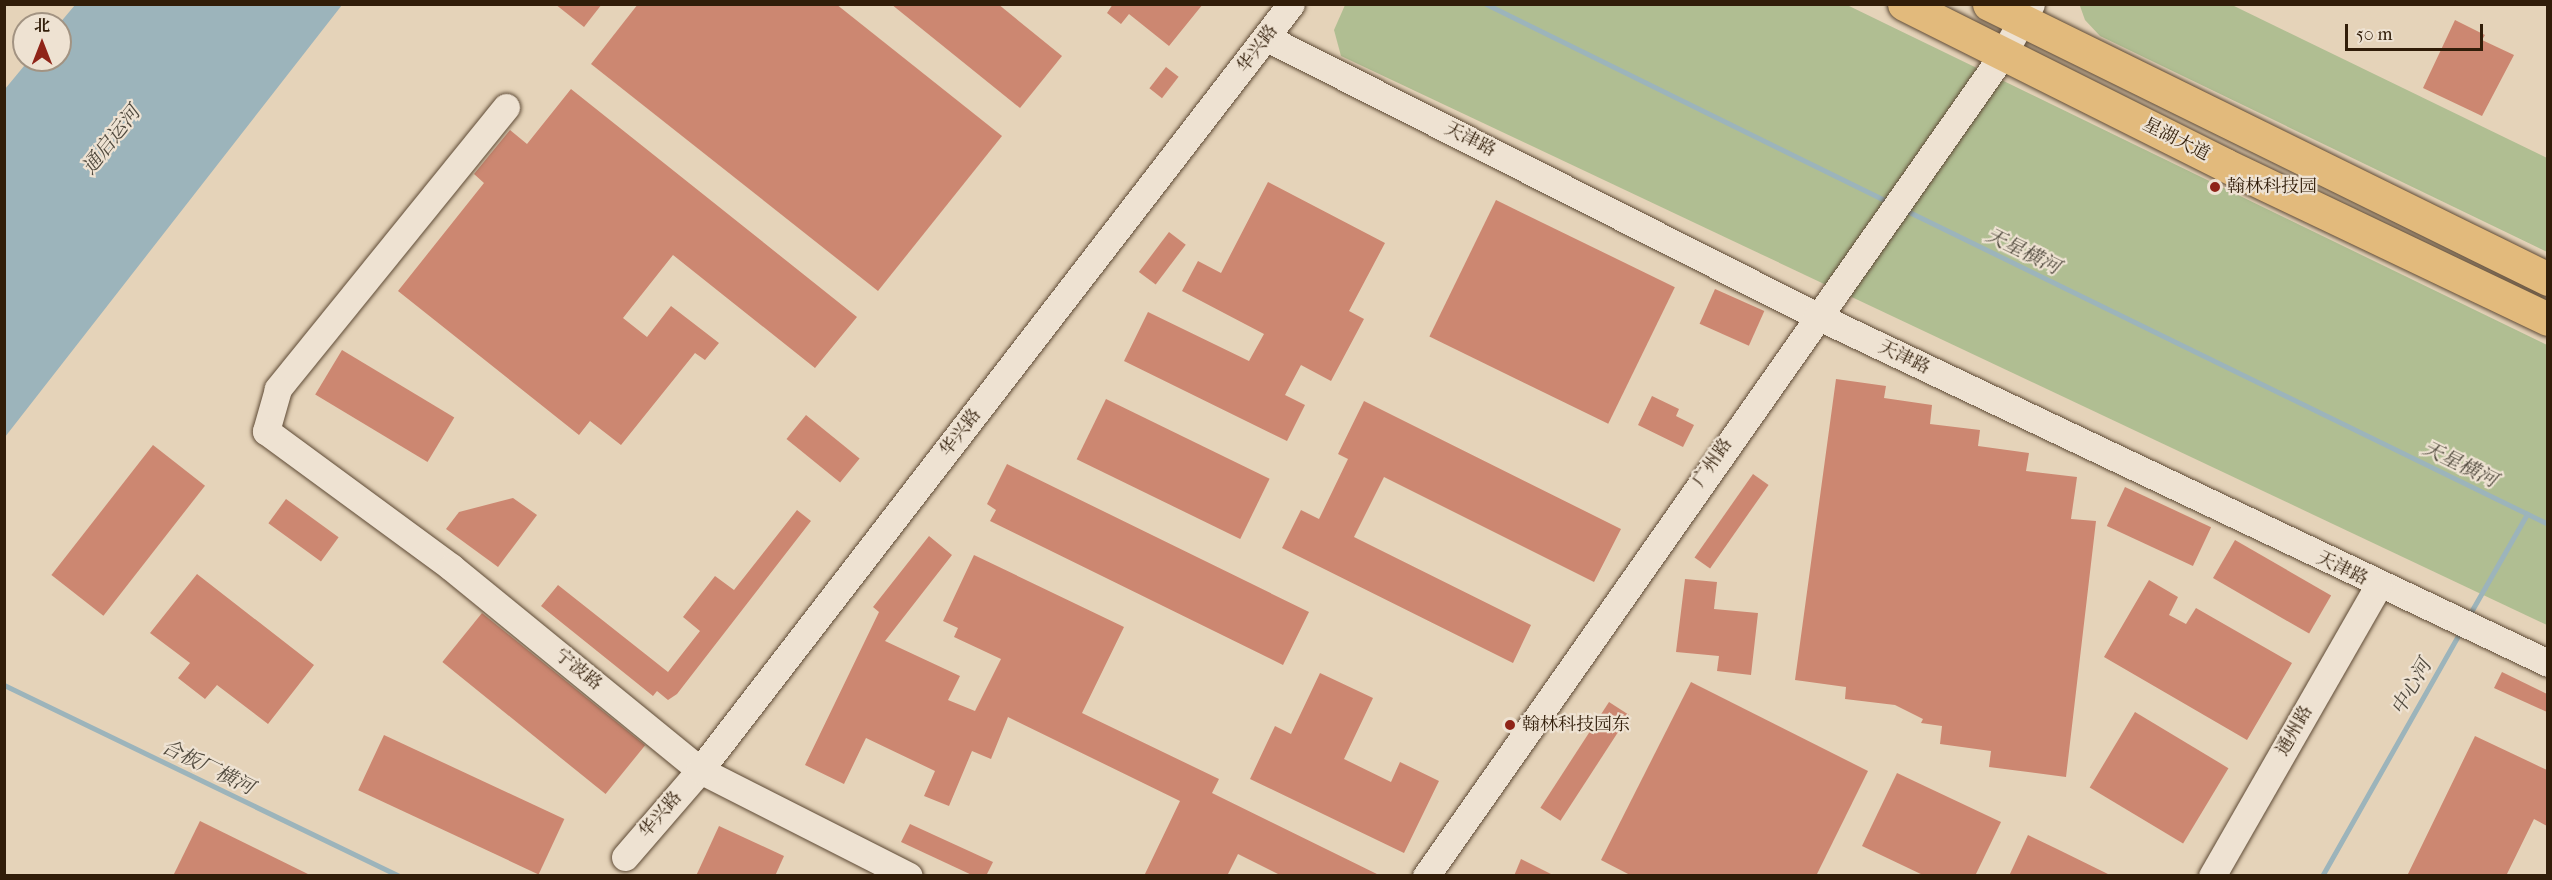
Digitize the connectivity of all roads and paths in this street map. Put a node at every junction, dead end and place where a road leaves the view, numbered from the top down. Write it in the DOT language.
graph roads {
  1 [pos="1292,4"];
  2 [pos="1904,4"];
  3 [pos="1989,4"];
  4 [pos="2025,13"];
  5 [pos="1267,38"];
  6 [pos="2003,54"];
  7 [pos="506,107"];
  8 [pos="2547,279"];
  9 [pos="1817,316"];
  10 [pos="2547,319"];
  11 [pos="2378,586"];
  12 [pos="2547,663"];
  13 [pos="700,770"];
  14 [pos="625,857"];
  15 [pos="909,876"];
  16 [pos="1426,876"];
  17 [pos="2212,876"];
  1 -- 5 [label="street, 华兴路"];
  2 -- 6 [label="main road, 星湖大道"];
  3 -- 4 [label="main road, 星湖大道"];
  4 -- 6 [label="street, 广州路"];
  4 -- 8 [label="main road, 星湖大道"];
  5 -- 9 [label="street, 天津路"];
  5 -- 13 [label="street, 华兴路"];
  6 -- 9 [label="street, 广州路"];
  6 -- 10 [label="main road, 星湖大道"];
  7 -- 13 [label="street, 宁波路"];
  9 -- 11 [label="street, 天津路"];
  9 -- 16 [label="street, 广州路"];
  11 -- 12 [label="street, 天津路"];
  11 -- 17 [label="street, 通州路"];
  13 -- 14 [label="street, 华兴路"];
  13 -- 15 [label="street, 宁波路"];
}
